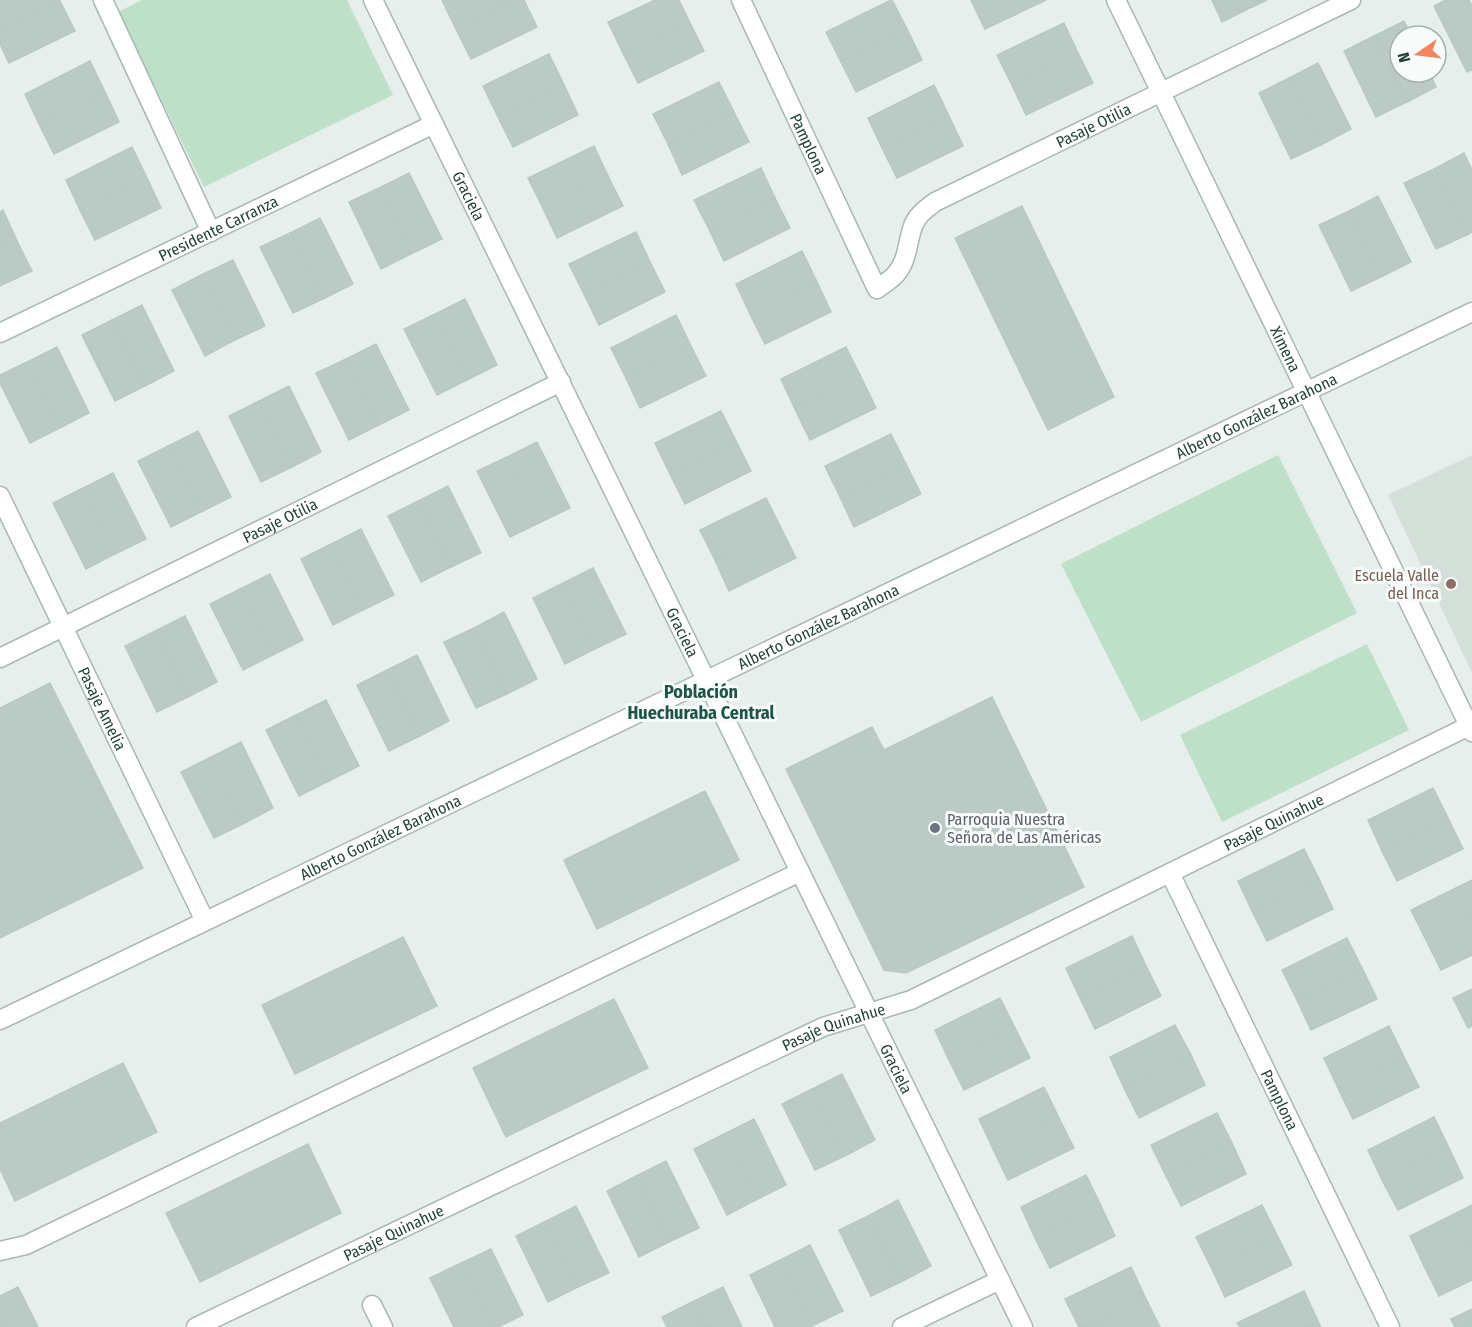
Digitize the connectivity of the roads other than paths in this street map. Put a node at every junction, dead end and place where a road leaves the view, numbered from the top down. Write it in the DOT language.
graph roads {
  1 [pos="105,0"];
  2 [pos="374,0"];
  3 [pos="741,0"];
  4 [pos="1116,0"];
  5 [pos="1351,0"];
  6 [pos="1161,92"];
  7 [pos="434,124"];
  8 [pos="211,232"];
  9 [pos="877,289"];
  10 [pos="1472,312"];
  11 [pos="0,333"];
  12 [pos="561,382"];
  13 [pos="1306,391"];
  14 [pos="0,496"];
  15 [pos="63,627"];
  16 [pos="0,658"];
  17 [pos="706,679"];
  18 [pos="1470,729"];
  19 [pos="800,872"];
  20 [pos="1170,873"];
  21 [pos="205,921"];
  22 [pos="869,1013"];
  23 [pos="0,1020"];
  24 [pos="0,1251"];
  25 [pos="1000,1280"];
  26 [pos="372,1305"];
  27 [pos="196,1327"];
  28 [pos="383,1327"];
  29 [pos="903,1327"];
  30 [pos="1023,1327"];
  31 [pos="1390,1327"];
  1 -- 8 [label="street"];
  2 -- 7 [label="street, Graciela"];
  3 -- 9 [label="street, Pamplona"];
  4 -- 6 [label="street, Ximena"];
  5 -- 6 [label="street, Pasaje Otilia"];
  6 -- 9 [label="street, Pasaje Otilia"];
  6 -- 13 [label="street, Ximena"];
  7 -- 8 [label="street, Presidente Carranza"];
  7 -- 12 [label="street, Graciela"];
  8 -- 11 [label="street, Presidente Carranza"];
  10 -- 13 [label="street, Alberto González Barahona"];
  12 -- 15 [label="street, Pasaje Otilia"];
  12 -- 17 [label="street, Graciela"];
  13 -- 17 [label="street, Alberto González Barahona"];
  13 -- 18 [label="street, Ximena"];
  14 -- 15 [label="street, Pasaje Amelia"];
  15 -- 16 [label="street, Pasaje Otilia"];
  15 -- 21 [label="street, Pasaje Amelia"];
  17 -- 19 [label="street, Graciela"];
  17 -- 21 [label="street, Alberto González Barahona"];
  18 -- 20 [label="street, Pasaje Quinahue"];
  19 -- 22 [label="street, Graciela"];
  19 -- 24 [label="street"];
  20 -- 22 [label="street, Pasaje Quinahue"];
  20 -- 31 [label="street, Pamplona"];
  21 -- 23 [label="street, Alberto González Barahona"];
  22 -- 25 [label="street, Graciela"];
  22 -- 27 [label="street, Pasaje Quinahue"];
  25 -- 29 [label="street"];
  25 -- 30 [label="street, Graciela"];
  26 -- 28 [label="street"];
}
